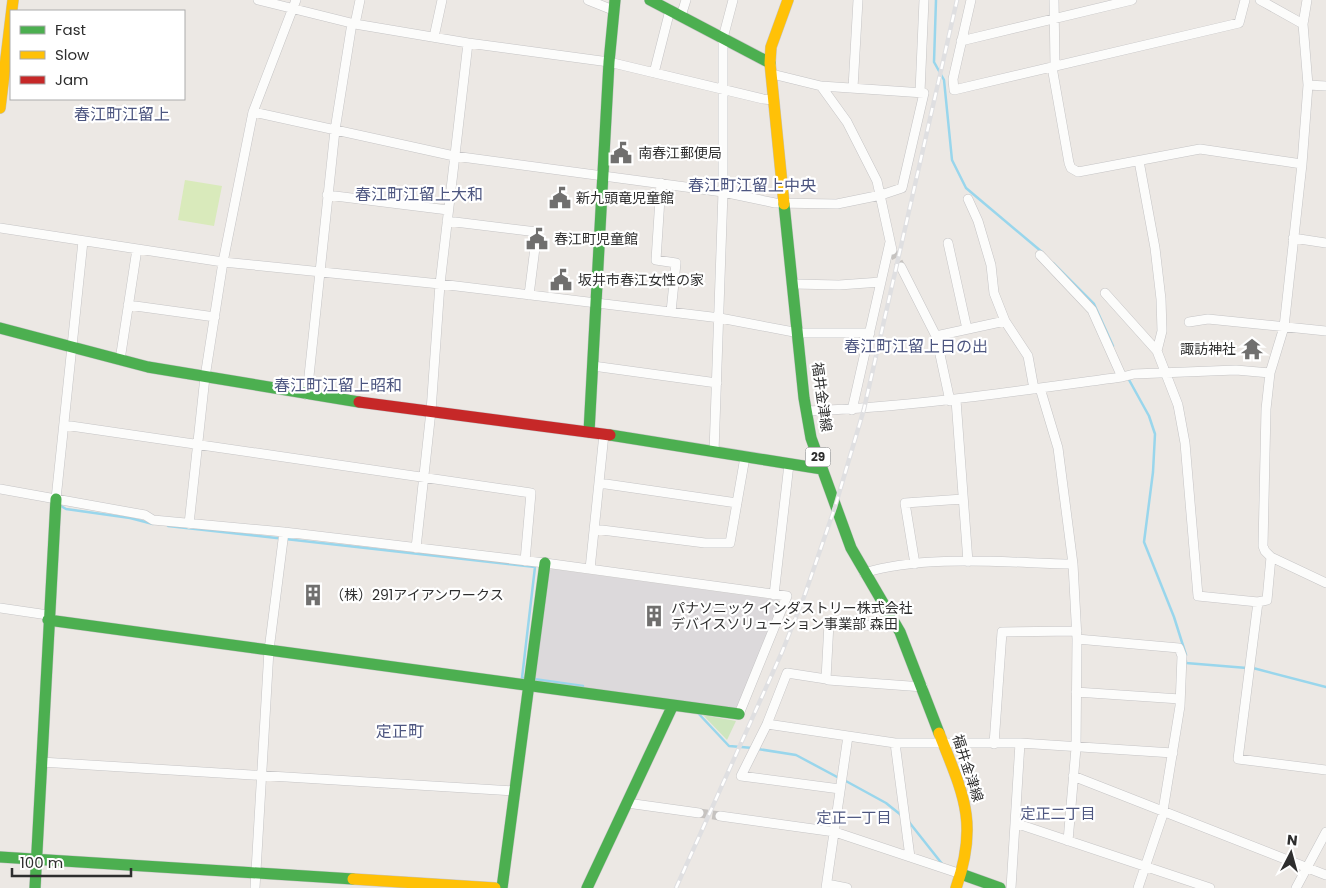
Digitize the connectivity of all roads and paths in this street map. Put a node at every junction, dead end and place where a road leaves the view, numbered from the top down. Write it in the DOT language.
graph roads {
  1 [pos="258,0"];
  2 [pos="360,0"];
  3 [pos="442,0"];
  4 [pos="588,0"];
  5 [pos="650,0"];
  6 [pos="686,0"];
  7 [pos="733,0"];
  8 [pos="788,0"];
  9 [pos="858,0"];
  10 [pos="924,0"];
  11 [pos="970,0"];
  12 [pos="1054,0"];
  13 [pos="1132,0"];
  14 [pos="1245,0"];
  15 [pos="1260,0"];
  16 [pos="1307,0"];
  17 [pos="295,4"];
  18 [pos="614,5"];
  19 [pos="670,10"];
  20 [pos="10,15"];
  21 [pos="681,16"];
  22 [pos="1054,18"];
  23 [pos="353,23"];
  24 [pos="1303,24"];
  25 [pos="434,37"];
  26 [pos="723,38"];
  27 [pos="961,40"];
  28 [pos="468,43"];
  29 [pos="609,62"];
  30 [pos="1054,67"];
  31 [pos="771,69"];
  32 [pos="654,73"];
  33 [pos="1,81"];
  34 [pos="1308,85"];
  35 [pos="821,86"];
  36 [pos="1326,86"];
  37 [pos="853,88"];
  38 [pos="722,89"];
  39 [pos="920,92"];
  40 [pos="774,100"];
  41 [pos="0,108"];
  42 [pos="253,112"];
  43 [pos="334,130"];
  44 [pos="454,156"];
  45 [pos="1138,161"];
  46 [pos="1302,164"];
  47 [pos="603,175"];
  48 [pos="662,183"];
  49 [pos="723,192"];
  50 [pos="327,195"];
  51 [pos="881,195"];
  52 [pos="968,199"];
  53 [pos="785,204"];
  54 [pos="448,210"];
  55 [pos="447,221"];
  56 [pos="0,228"];
  57 [pos="1293,238"];
  58 [pos="83,241"];
  59 [pos="948,243"];
  60 [pos="1326,243"];
  61 [pos="137,249"];
  62 [pos="1040,255"];
  63 [pos="223,262"];
  64 [pos="901,267"];
  65 [pos="319,272"];
  66 [pos="882,282"];
  67 [pos="440,284"];
  68 [pos="794,284"];
  69 [pos="1105,293"];
  70 [pos="529,295"];
  71 [pos="596,303"];
  72 [pos="128,305"];
  73 [pos="671,312"];
  74 [pos="215,317"];
  75 [pos="720,318"];
  76 [pos="1005,321"];
  77 [pos="1189,322"];
  78 [pos="1284,327"];
  79 [pos="0,328"];
  80 [pos="967,329"];
  81 [pos="1326,331"];
  82 [pos="799,333"];
  83 [pos="870,333"];
  84 [pos="936,336"];
  85 [pos="72,347"];
  86 [pos="1157,352"];
  87 [pos="120,360"];
  88 [pos="593,366"];
  89 [pos="1164,372"];
  90 [pos="1270,373"];
  91 [pos="205,377"];
  92 [pos="1122,378"];
  93 [pos="717,383"];
  94 [pos="1037,389"];
  95 [pos="307,395"];
  96 [pos="953,401"];
  97 [pos="852,410"];
  98 [pos="431,411"];
  99 [pos="806,412"];
  100 [pos="64,424"];
  101 [pos="589,432"];
  102 [pos="604,434"];
  103 [pos="198,444"];
  104 [pos="714,452"];
  105 [pos="745,457"];
  106 [pos="789,464"];
  107 [pos="822,469"];
  108 [pos="423,477"];
  109 [pos="599,483"];
  110 [pos="0,489"];
  111 [pos="56,499"];
  112 [pos="963,499"];
  113 [pos="737,503"];
  114 [pos="189,524"];
  115 [pos="594,529"];
  116 [pos="284,532"];
  117 [pos="416,548"];
  118 [pos="1271,557"];
  119 [pos="525,561"];
  120 [pos="968,562"];
  121 [pos="545,563"];
  122 [pos="915,564"];
  123 [pos="1073,564"];
  124 [pos="590,569"];
  125 [pos="864,573"];
  126 [pos="1326,583"];
  127 [pos="774,595"];
  128 [pos="1258,602"];
  129 [pos="0,608"];
  130 [pos="48,617"];
  131 [pos="897,627"];
  132 [pos="1077,635"];
  133 [pos="269,650"];
  134 [pos="828,680"];
  135 [pos="528,686"];
  136 [pos="923,687"];
  137 [pos="1076,692"];
  138 [pos="1180,699"];
  139 [pos="673,705"];
  140 [pos="739,714"];
  141 [pos="766,724"];
  142 [pos="848,736"];
  143 [pos="895,743"];
  144 [pos="994,744"];
  145 [pos="1020,744"];
  146 [pos="945,745"];
  147 [pos="1076,748"];
  148 [pos="1173,753"];
  149 [pos="41,762"];
  150 [pos="1326,770"];
  151 [pos="1073,776"];
  152 [pos="262,777"];
  153 [pos="840,790"];
  154 [pos="515,791"];
  155 [pos="626,803"];
  156 [pos="1163,810"];
  157 [pos="699,813"];
  158 [pos="720,816"];
  159 [pos="1015,823"];
  160 [pos="835,832"];
  161 [pos="1326,832"];
  162 [pos="1068,841"];
  163 [pos="0,857"];
  164 [pos="910,857"];
  165 [pos="36,860"];
  166 [pos="1306,866"];
  167 [pos="1146,867"];
  168 [pos="256,874"];
  169 [pos="961,874"];
  170 [pos="1326,875"];
  171 [pos="827,886"];
  172 [pos="35,888"];
  173 [pos="255,888"];
  174 [pos="495,888"];
  175 [pos="502,888"];
  176 [pos="587,888"];
  177 [pos="847,888"];
  178 [pos="956,888"];
  179 [pos="1000,888"];
  180 [pos="1011,888"];
  181 [pos="1138,888"];
  182 [pos="1210,888"];
  183 [pos="1296,888"];
  1 -- 17 [label="street"];
  2 -- 23 [label="street"];
  3 -- 25 [label="street"];
  4 -- 18 [label="street"];
  5 -- 19 [label="street"];
  6 -- 21 [label="street"];
  7 -- 26 [label="street"];
  8 -- 31 [label="street, 福井金津線 / 29"];
  9 -- 37 [label="street"];
  10 -- 39 [label="street"];
  11 -- 27 [label="street"];
  12 -- 22 [label="street"];
  13 -- 22 [label="street"];
  14 -- 30 [label="street"];
  15 -- 24 [label="street"];
  16 -- 24 [label="street"];
  17 -- 23 [label="street"];
  17 -- 42 [label="street"];
  18 -- 29 [label="street"];
  19 -- 21 [label="street"];
  19 -- 32 [label="street"];
  20 -- 33 [label="street"];
  21 -- 26 [label="street"];
  22 -- 27 [label="street"];
  22 -- 30 [label="street"];
  23 -- 25 [label="street"];
  23 -- 43 [label="street"];
  24 -- 34 [label="street"];
  25 -- 28 [label="street"];
  26 -- 31 [label="street"];
  26 -- 38 [label="street"];
  27 -- 30 [label="street"];
  28 -- 29 [label="street"];
  28 -- 44 [label="street"];
  29 -- 32 [label="street"];
  29 -- 47 [label="street"];
  30 -- 45 [label="street"];
  31 -- 35 [label="street"];
  31 -- 40 [label="street, 福井金津線 / 29"];
  32 -- 38 [label="street"];
  33 -- 41 [label="street"];
  34 -- 36 [label="street"];
  34 -- 46 [label="street"];
  35 -- 37 [label="street"];
  35 -- 51 [label="street"];
  37 -- 39 [label="street"];
  38 -- 40 [label="street"];
  38 -- 49 [label="street"];
  39 -- 51 [label="street"];
  40 -- 53 [label="street, 福井金津線 / 29"];
  42 -- 43 [label="street"];
  42 -- 63 [label="street"];
  43 -- 44 [label="street"];
  43 -- 50 [label="street"];
  44 -- 47 [label="street"];
  44 -- 54 [label="street"];
  45 -- 46 [label="street"];
  45 -- 86 [label="street"];
  46 -- 57 [label="street"];
  47 -- 48 [label="street"];
  47 -- 71 [label="street"];
  48 -- 49 [label="street"];
  48 -- 73 [label="street"];
  49 -- 53 [label="street"];
  49 -- 75 [label="street"];
  50 -- 54 [label="street"];
  50 -- 65 [label="street"];
  51 -- 53 [label="street"];
  51 -- 66 [label="street"];
  52 -- 76 [label="street"];
  53 -- 68 [label="street, 福井金津線 / 29"];
  54 -- 55 [label="street"];
  55 -- 67 [label="street"];
  55 -- 70 [label="street"];
  56 -- 58 [label="street"];
  57 -- 60 [label="street"];
  57 -- 78 [label="street"];
  58 -- 61 [label="street"];
  58 -- 85 [label="street"];
  59 -- 80 [label="street"];
  61 -- 63 [label="street"];
  61 -- 72 [label="street"];
  62 -- 92 [label="street"];
  63 -- 65 [label="street"];
  63 -- 74 [label="street"];
  64 -- 84 [label="street"];
  65 -- 67 [label="street"];
  65 -- 95 [label="street"];
  66 -- 68 [label="street"];
  66 -- 83 [label="street"];
  67 -- 70 [label="street"];
  67 -- 98 [label="street"];
  68 -- 82 [label="street, 福井金津線 / 29"];
  69 -- 86 [label="street"];
  70 -- 71 [label="street"];
  71 -- 73 [label="street"];
  71 -- 88 [label="street"];
  72 -- 74 [label="street"];
  72 -- 87 [label="street"];
  73 -- 75 [label="street"];
  74 -- 91 [label="street"];
  75 -- 82 [label="street"];
  75 -- 93 [label="street"];
  76 -- 80 [label="street"];
  76 -- 94 [label="street"];
  77 -- 78 [label="street"];
  78 -- 81 [label="street"];
  78 -- 90 [label="street"];
  79 -- 85 [label="street"];
  80 -- 84 [label="street"];
  82 -- 83 [label="street"];
  82 -- 99 [label="street, 福井金津線 / 29"];
  83 -- 97 [label="street"];
  84 -- 96 [label="street"];
  85 -- 87 [label="street"];
  85 -- 100 [label="street"];
  86 -- 89 [label="street"];
  87 -- 91 [label="street"];
  88 -- 93 [label="street"];
  88 -- 101 [label="street"];
  89 -- 90 [label="street"];
  89 -- 92 [label="street"];
  89 -- 128 [label="street"];
  90 -- 118 [label="street"];
  91 -- 95 [label="street"];
  91 -- 103 [label="street"];
  92 -- 94 [label="street"];
  93 -- 104 [label="street"];
  94 -- 96 [label="street"];
  94 -- 123 [label="street"];
  95 -- 98 [label="street"];
  96 -- 97 [label="street"];
  96 -- 112 [label="street"];
  97 -- 99 [label="street"];
  98 -- 101 [label="street"];
  98 -- 108 [label="street"];
  99 -- 107 [label="street, 福井金津線 / 29"];
  100 -- 103 [label="street"];
  100 -- 111 [label="street"];
  101 -- 102 [label="street"];
  102 -- 104 [label="street"];
  102 -- 109 [label="street"];
  103 -- 108 [label="street"];
  103 -- 114 [label="street"];
  104 -- 105 [label="street"];
  105 -- 106 [label="street"];
  105 -- 113 [label="street"];
  106 -- 107 [label="street"];
  106 -- 127 [label="street"];
  107 -- 125 [label="street, 福井金津線 / 29"];
  108 -- 117 [label="street"];
  108 -- 119 [label="street"];
  109 -- 113 [label="street"];
  109 -- 115 [label="street"];
  110 -- 111 [label="street"];
  111 -- 114 [label="street"];
  111 -- 130 [label="street"];
  112 -- 120 [label="street"];
  112 -- 122 [label="street"];
  113 -- 115 [label="street"];
  114 -- 116 [label="street"];
  115 -- 124 [label="street"];
  116 -- 117 [label="street"];
  116 -- 133 [label="street"];
  117 -- 119 [label="street"];
  118 -- 126 [label="street"];
  118 -- 128 [label="street"];
  119 -- 121 [label="street"];
  120 -- 122 [label="street"];
  120 -- 123 [label="street"];
  121 -- 124 [label="street"];
  121 -- 135 [label="street"];
  122 -- 125 [label="street"];
  123 -- 132 [label="street"];
  124 -- 127 [label="street"];
  125 -- 131 [label="street, 福井金津線 / 29"];
  127 -- 140 [label="street"];
  128 -- 150 [label="street"];
  129 -- 130 [label="street"];
  130 -- 133 [label="street"];
  130 -- 149 [label="street"];
  131 -- 136 [label="street, 福井金津線 / 29"];
  131 -- 141 [label="street"];
  132 -- 137 [label="street"];
  132 -- 138 [label="street"];
  132 -- 144 [label="street"];
  133 -- 135 [label="street"];
  133 -- 152 [label="street"];
  134 -- 136 [label="street"];
  135 -- 139 [label="street"];
  135 -- 154 [label="street"];
  136 -- 146 [label="street, 福井金津線 / 29"];
  137 -- 138 [label="street"];
  137 -- 147 [label="street"];
  138 -- 148 [label="street"];
  139 -- 140 [label="street"];
  139 -- 155 [label="street"];
  141 -- 142 [label="street"];
  141 -- 153 [label="street"];
  142 -- 143 [label="street"];
  142 -- 153 [label="street"];
  143 -- 146 [label="street"];
  143 -- 164 [label="street"];
  144 -- 145 [label="street"];
  144 -- 146 [label="street"];
  145 -- 147 [label="street"];
  145 -- 159 [label="street"];
  146 -- 169 [label="street, 福井金津線 / 29"];
  147 -- 148 [label="street"];
  147 -- 151 [label="street"];
  148 -- 156 [label="street"];
  149 -- 152 [label="street"];
  149 -- 165 [label="street"];
  151 -- 156 [label="street"];
  151 -- 162 [label="street"];
  152 -- 154 [label="street"];
  152 -- 168 [label="street"];
  153 -- 160 [label="street"];
  154 -- 175 [label="street"];
  155 -- 157 [label="street"];
  155 -- 176 [label="street"];
  156 -- 166 [label="street"];
  156 -- 167 [label="street"];
  158 -- 160 [label="street"];
  159 -- 162 [label="street"];
  159 -- 180 [label="street"];
  160 -- 164 [label="street"];
  160 -- 171 [label="street"];
  161 -- 166 [label="street"];
  162 -- 167 [label="street"];
  163 -- 165 [label="street"];
  164 -- 169 [label="street"];
  165 -- 168 [label="street"];
  165 -- 172 [label="street"];
  166 -- 170 [label="street"];
  166 -- 183 [label="street"];
  167 -- 181 [label="street"];
  167 -- 182 [label="street"];
  168 -- 173 [label="street"];
  168 -- 174 [label="street"];
  169 -- 178 [label="street, 福井金津線 / 29"];
  169 -- 179 [label="street"];
  171 -- 177 [label="street"];
}
